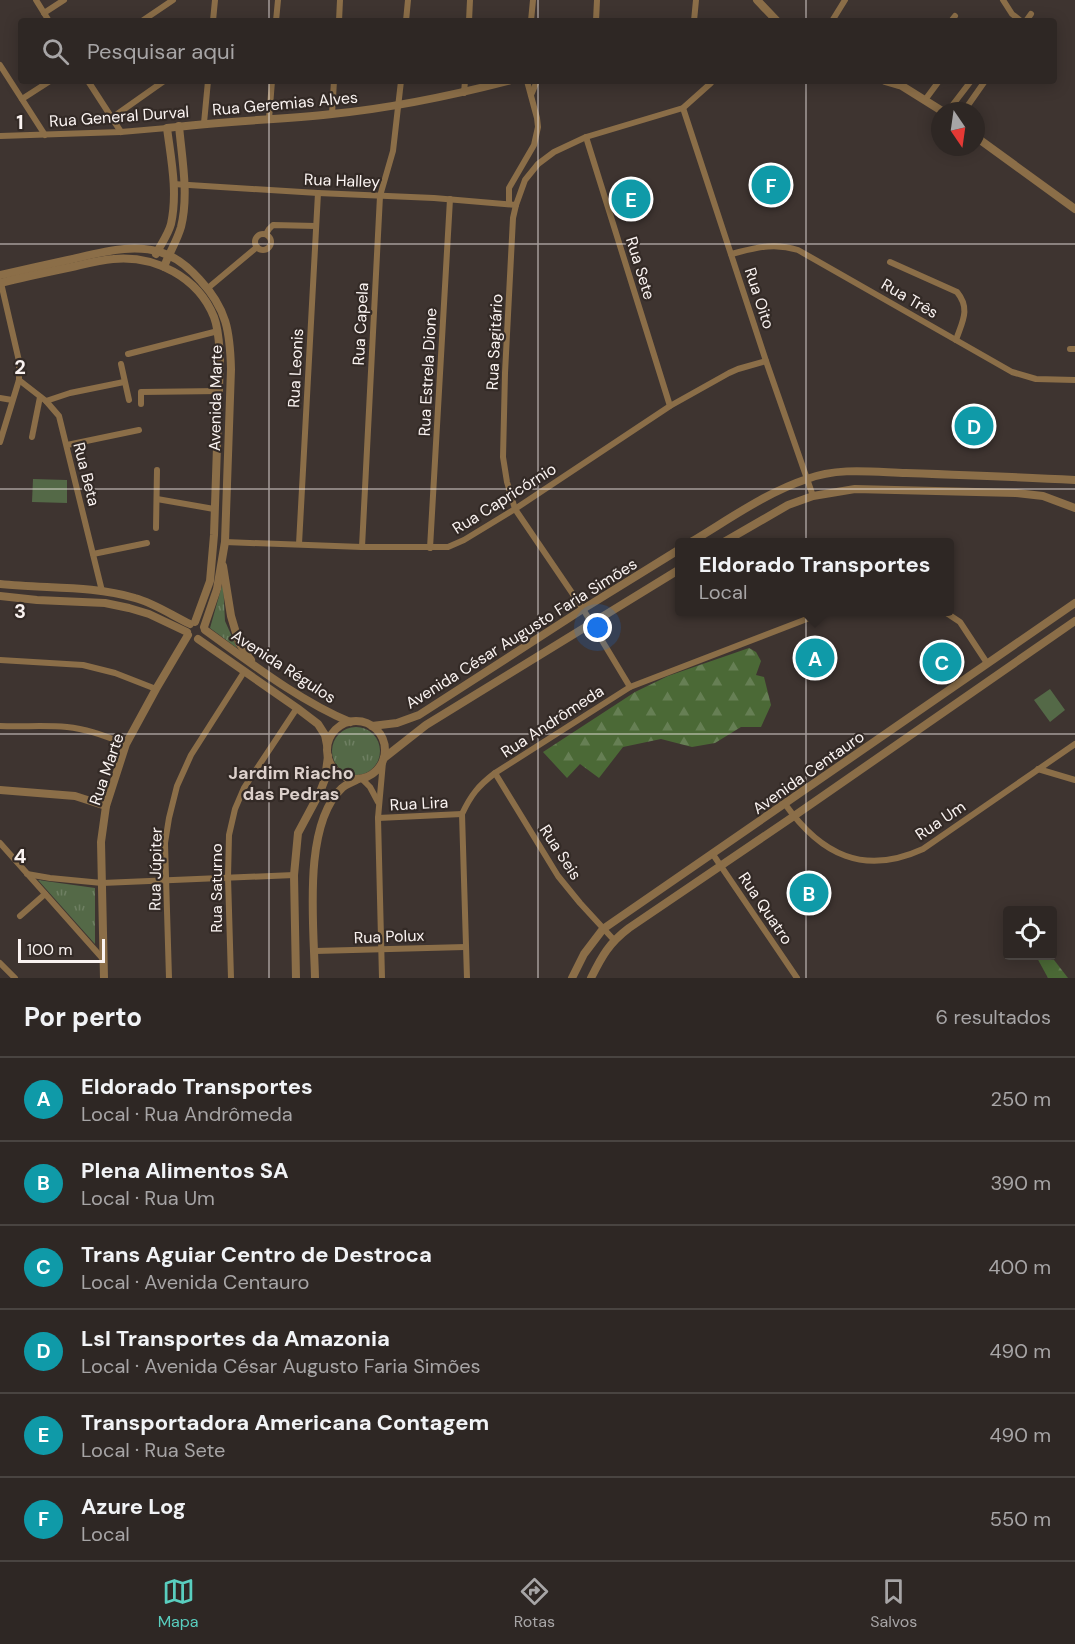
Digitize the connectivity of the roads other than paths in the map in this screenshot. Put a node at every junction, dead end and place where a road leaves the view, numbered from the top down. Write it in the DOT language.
graph roads {
  1 [pos="36,0"];
  2 [pos="64,0"];
  3 [pos="173,0"];
  4 [pos="215,0"];
  5 [pos="278,0"];
  6 [pos="340,0"];
  7 [pos="408,0"];
  8 [pos="470,0"];
  9 [pos="532,0"];
  10 [pos="597,0"];
  11 [pos="696,0"];
  12 [pos="758,0"];
  13 [pos="845,0"];
  14 [pos="1003,0"];
  15 [pos="44,13"];
  16 [pos="1031,14"];
  17 [pos="47,18"];
  18 [pos="146,18"];
  19 [pos="213,18"];
  20 [pos="276,18"];
  21 [pos="339,18"];
  22 [pos="406,18"];
  23 [pos="469,18"];
  24 [pos="531,18"];
  25 [pos="596,18"];
  26 [pos="694,18"];
  27 [pos="774,18"];
  28 [pos="834,18"];
  29 [pos="1019,18"];
  30 [pos="1027,18"];
  31 [pos="0,65"];
  32 [pos="45,84"];
  33 [pos="90,84"];
  34 [pos="160,84"];
  35 [pos="208,84"];
  36 [pos="272,84"];
  37 [pos="334,84"];
  38 [pos="401,84"];
  39 [pos="465,84"];
  40 [pos="497,84"];
  41 [pos="528,84"];
  42 [pos="536,84"];
  43 [pos="710,84"];
  44 [pos="905,84"];
  45 [pos="937,84"];
  46 [pos="969,84"];
  47 [pos="983,84"];
  48 [pos="464,93"];
  49 [pos="531,95"];
  50 [pos="22,99"];
  51 [pos="926,100"];
  52 [pos="955,102"];
  53 [pos="970,102"];
  54 [pos="931,103"];
  55 [pos="399,105"];
  56 [pos="683,108"];
  57 [pos="332,114"];
  58 [pos="113,117"];
  59 [pos="269,119"];
  60 [pos="204,123"];
  61 [pos="179,126"];
  62 [pos="167,128"];
  63 [pos="121,132"];
  64 [pos="45,135"];
  65 [pos="0,136"];
  66 [pos="586,137"];
  67 [pos="985,144"];
  68 [pos="174,184"];
  69 [pos="184,184"];
  70 [pos="318,194"];
  71 [pos="380,195"];
  72 [pos="450,199"];
  73 [pos="513,204"];
  74 [pos="1075,209"];
  75 [pos="316,226"];
  76 [pos="266,234"];
  77 [pos="257,247"];
  78 [pos="157,251"];
  79 [pos="731,254"];
  80 [pos="169,255"];
  81 [pos="890,262"];
  82 [pos="154,263"];
  83 [pos="164,267"];
  84 [pos="0,275"];
  85 [pos="0,282"];
  86 [pos="208,288"];
  87 [pos="201,294"];
  88 [pos="218,331"];
  89 [pos="956,340"];
  90 [pos="128,354"];
  91 [pos="766,361"];
  92 [pos="121,364"];
  93 [pos="19,380"];
  94 [pos="1075,380"];
  95 [pos="124,382"];
  96 [pos="220,391"];
  97 [pos="0,398"];
  98 [pos="43,399"];
  99 [pos="12,400"];
  100 [pos="129,400"];
  101 [pos="141,404"];
  102 [pos="670,406"];
  103 [pos="139,430"];
  104 [pos="32,437"];
  105 [pos="0,442"];
  106 [pos="67,445"];
  107 [pos="157,470"];
  108 [pos="807,478"];
  109 [pos="1075,480"];
  110 [pos="813,496"];
  111 [pos="157,499"];
  112 [pos="1075,508"];
  113 [pos="214,509"];
  114 [pos="225,509"];
  115 [pos="515,509"];
  116 [pos="156,528"];
  117 [pos="699,538"];
  118 [pos="732,538"];
  119 [pos="225,542"];
  120 [pos="147,543"];
  121 [pos="299,544"];
  122 [pos="362,547"];
  123 [pos="430,548"];
  124 [pos="675,552"];
  125 [pos="93,554"];
  126 [pos="222,557"];
  127 [pos="675,572"];
  128 [pos="0,584"];
  129 [pos="102,591"];
  130 [pos="0,596"];
  131 [pos="1075,603"];
  132 [pos="583,609"];
  133 [pos="815,616"];
  134 [pos="951,616"];
  135 [pos="1075,621"];
  136 [pos="591,623"];
  137 [pos="205,629"];
  138 [pos="192,632"];
  139 [pos="0,660"];
  140 [pos="987,663"];
  141 [pos="255,666"];
  142 [pos="244,672"];
  143 [pos="630,687"];
  144 [pos="156,688"];
  145 [pos="297,708"];
  146 [pos="350,722"];
  147 [pos="0,726"];
  148 [pos="372,726"];
  149 [pos="126,744"];
  150 [pos="1075,744"];
  151 [pos="328,746"];
  152 [pos="328,756"];
  153 [pos="383,760"];
  154 [pos="1038,769"];
  155 [pos="495,773"];
  156 [pos="360,778"];
  157 [pos="1075,780"];
  158 [pos="0,790"];
  159 [pos="378,802"];
  160 [pos="785,804"];
  161 [pos="106,806"];
  162 [pos="462,814"];
  163 [pos="794,816"];
  164 [pos="378,818"];
  165 [pos="0,843"];
  166 [pos="712,853"];
  167 [pos="720,866"];
  168 [pos="27,874"];
  169 [pos="294,875"];
  170 [pos="228,877"];
  171 [pos="167,879"];
  172 [pos="102,883"];
  173 [pos="45,894"];
  174 [pos="20,916"];
  175 [pos="603,929"];
  176 [pos="614,940"];
  177 [pos="465,947"];
  178 [pos="381,950"];
  179 [pos="315,951"];
  180 [pos="104,959"];
  181 [pos="0,963"];
  182 [pos="15,978"];
  183 [pos="104,978"];
  184 [pos="169,978"];
  185 [pos="231,978"];
  186 [pos="296,978"];
  187 [pos="315,978"];
  188 [pos="382,978"];
  189 [pos="467,978"];
  190 [pos="572,978"];
  191 [pos="591,978"];
  192 [pos="797,978"];
  1 -- 15 [label="street"];
  2 -- 15 [label="street"];
  3 -- 18 [label="street"];
  4 -- 19 [label="street"];
  5 -- 20 [label="street"];
  6 -- 21 [label="street"];
  7 -- 22 [label="street"];
  8 -- 23 [label="street"];
  9 -- 24 [label="street"];
  10 -- 25 [label="street"];
  11 -- 26 [label="street"];
  12 -- 27 [label="street"];
  13 -- 28 [label="street"];
  14 -- 29 [label="street"];
  15 -- 17 [label="street"];
  16 -- 30 [label="street"];
  31 -- 50 [label="street"];
  32 -- 50 [label="street"];
  33 -- 58 [label="street"];
  34 -- 58 [label="street"];
  35 -- 60 [label="street"];
  36 -- 59 [label="street"];
  37 -- 57 [label="street"];
  38 -- 55 [label="street, Rua Capela"];
  39 -- 48 [label="street"];
  40 -- 48 [label="street, Rua Geremias Alves"];
  41 -- 49 [label="street"];
  42 -- 49 [label="street"];
  43 -- 56 [label="street, Rua Sagitário"];
  44 -- 51 [label="street"];
  45 -- 51 [label="street"];
  46 -- 52 [label="street"];
  47 -- 53 [label="street"];
  48 -- 55 [label="street, Rua Geremias Alves"];
  49 -- 73 [label="street"];
  50 -- 64 [label="street"];
  51 -- 54 [label="street"];
  55 -- 57 [label="street, Rua Geremias Alves"];
  55 -- 71 [label="street, Rua Capela"];
  56 -- 66 [label="street, Rua Sagitário"];
  56 -- 79 [label="street, Rua Oito"];
  57 -- 59 [label="street, Rua Geremias Alves"];
  58 -- 63 [label="street"];
  59 -- 60 [label="street, Rua Geremias Alves"];
  60 -- 61 [label="street, Rua General Durval"];
  61 -- 62 [label="street, Rua General Durval"];
  61 -- 69 [label="street"];
  62 -- 63 [label="street, Rua General Durval"];
  62 -- 68 [label="street"];
  63 -- 64 [label="street, Rua General Durval"];
  64 -- 65 [label="street, Rua General Durval"];
  66 -- 73 [label="street, Rua Sagitário"];
  66 -- 102 [label="street, Rua Sete"];
  67 -- 74 [label="street"];
  68 -- 69 [label="street, Rua Halley"];
  68 -- 78 [label="street"];
  69 -- 70 [label="street, Rua Halley"];
  69 -- 80 [label="street"];
  70 -- 71 [label="street, Rua Halley"];
  70 -- 75 [label="street, Rua Leonis"];
  71 -- 72 [label="street, Rua Halley"];
  71 -- 122 [label="street, Rua Capela"];
  72 -- 73 [label="street, Rua Halley"];
  72 -- 123 [label="street, Rua Estrela Dione"];
  73 -- 115 [label="street, Rua Sagitário"];
  75 -- 76 [label="street"];
  75 -- 121 [label="street, Rua Leonis"];
  76 -- 77 [label="street"];
  76 -- 77 [label="street"];
  77 -- 86 [label="street"];
  78 -- 80 [label="street, Avenida Marte"];
  78 -- 82 [label="street"];
  78 -- 84 [label="street, Avenida Marte"];
  79 -- 89 [label="street, Rua Três"];
  79 -- 91 [label="street, Rua Oito"];
  80 -- 83 [label="street"];
  80 -- 86 [label="street, Avenida Marte"];
  81 -- 89 [label="street"];
  82 -- 83 [label="street, Avenida Marte"];
  82 -- 85 [label="street, Avenida Marte"];
  83 -- 87 [label="street, Avenida Marte"];
  85 -- 93 [label="street"];
  86 -- 87 [label="street"];
  86 -- 114 [label="street, Avenida Marte"];
  87 -- 88 [label="street, Avenida Marte"];
  88 -- 90 [label="street"];
  88 -- 96 [label="street, Avenida Marte"];
  89 -- 94 [label="street, Rua Três"];
  91 -- 102 [label="street, Rua Capricórnio"];
  91 -- 108 [label="street, Rua Oito"];
  92 -- 95 [label="street"];
  93 -- 98 [label="street, Rua Beta"];
  93 -- 99 [label="street"];
  95 -- 98 [label="street"];
  95 -- 100 [label="street"];
  96 -- 101 [label="street"];
  96 -- 113 [label="street, Avenida Marte"];
  97 -- 99 [label="street"];
  98 -- 104 [label="street"];
  98 -- 106 [label="street, Rua Beta"];
  99 -- 105 [label="street"];
  102 -- 115 [label="street, Rua Capricórnio"];
  103 -- 106 [label="street"];
  106 -- 125 [label="street, Rua Beta"];
  107 -- 111 [label="street"];
  108 -- 109 [label="street"];
  108 -- 110 [label="street, Rua Oito"];
  108 -- 117 [label="street"];
  110 -- 112 [label="street"];
  110 -- 118 [label="street"];
  111 -- 113 [label="street"];
  111 -- 116 [label="street"];
  113 -- 114 [label="street"];
  113 -- 138 [label="street, Avenida Marte"];
  114 -- 119 [label="street, Avenida Marte"];
  115 -- 123 [label="street, Rua Capricórnio"];
  115 -- 132 [label="street, Rua Sagitário"];
  119 -- 121 [label="street, Rua Capricórnio"];
  119 -- 126 [label="street, Avenida Marte"];
  120 -- 125 [label="street"];
  121 -- 122 [label="street, Rua Capricórnio"];
  122 -- 123 [label="street, Rua Capricórnio"];
  124 -- 132 [label="street, Avenida César Augusto Faria Simões"];
  125 -- 129 [label="street, Rua Beta"];
  126 -- 137 [label="street, Avenida Marte"];
  126 -- 141 [label="street"];
  127 -- 136 [label="street, Avenida César Augusto Faria Simões"];
  128 -- 129 [label="street, Avenida Régulos"];
  129 -- 138 [label="street, Avenida Régulos"];
  130 -- 138 [label="street, Avenida Régulos"];
  131 -- 140 [label="street, Avenida Centauro"];
  132 -- 136 [label="street, Rua Sagitário"];
  132 -- 148 [label="street, Avenida César Augusto Faria Simões"];
  133 -- 143 [label="street, Rua Andrômeda"];
  134 -- 140 [label="street"];
  135 -- 163 [label="street, Avenida Centauro"];
  136 -- 143 [label="street, Rua Sagitário"];
  136 -- 153 [label="street, Avenida César Augusto Faria Simões"];
  137 -- 138 [label="street, Avenida Marte"];
  137 -- 138 [label="street, Avenida Régulos"];
  137 -- 141 [label="street, Avenida Régulos"];
  138 -- 142 [label="street, Avenida Régulos"];
  138 -- 144 [label="street, Rua Marte"];
  139 -- 144 [label="street"];
  140 -- 160 [label="street, Avenida Centauro"];
  141 -- 146 [label="street, Avenida Régulos"];
  142 -- 145 [label="street, Avenida Régulos"];
  142 -- 171 [label="street, Rua Júpiter"];
  143 -- 155 [label="street, Rua Andrômeda"];
  144 -- 149 [label="street, Rua Marte"];
  145 -- 151 [label="street, Avenida Régulos"];
  145 -- 170 [label="street, Rua Saturno"];
  146 -- 148 [label="street"];
  146 -- 151 [label="street"];
  147 -- 149 [label="street"];
  148 -- 153 [label="street"];
  149 -- 161 [label="street, Rua Marte"];
  150 -- 154 [label="street, Rua Um"];
  151 -- 152 [label="street"];
  152 -- 156 [label="street"];
  152 -- 169 [label="street"];
  153 -- 156 [label="street"];
  153 -- 159 [label="street"];
  154 -- 157 [label="street"];
  154 -- 163 [label="street, Rua Um"];
  155 -- 162 [label="street, Rua Andrômeda"];
  155 -- 175 [label="street, Rua Seis"];
  156 -- 159 [label="street"];
  156 -- 179 [label="street"];
  158 -- 161 [label="street"];
  159 -- 164 [label="street"];
  160 -- 163 [label="street, Rua Um"];
  160 -- 166 [label="street, Avenida Centauro"];
  161 -- 172 [label="street, Rua Marte"];
  162 -- 164 [label="street, Rua Lira"];
  162 -- 177 [label="street"];
  163 -- 167 [label="street, Avenida Centauro"];
  164 -- 178 [label="street"];
  165 -- 168 [label="street"];
  166 -- 167 [label="street, Rua Quatro"];
  166 -- 175 [label="street, Avenida Centauro"];
  167 -- 176 [label="street, Avenida Centauro"];
  167 -- 192 [label="street, Rua Quatro"];
  168 -- 172 [label="street"];
  168 -- 173 [label="street"];
  169 -- 170 [label="street"];
  169 -- 186 [label="street"];
  170 -- 171 [label="street"];
  170 -- 185 [label="street, Rua Saturno"];
  171 -- 172 [label="street"];
  171 -- 184 [label="street, Rua Júpiter"];
  172 -- 180 [label="street, Rua Marte"];
  173 -- 174 [label="street"];
  173 -- 180 [label="street"];
  175 -- 176 [label="street, Rua Seis"];
  175 -- 190 [label="street, Avenida Centauro"];
  176 -- 191 [label="street, Avenida Centauro"];
  177 -- 178 [label="street, Rua Polux"];
  177 -- 189 [label="street"];
  178 -- 179 [label="street, Rua Polux"];
  178 -- 188 [label="street"];
  179 -- 187 [label="street"];
  180 -- 183 [label="street, Rua Marte"];
  181 -- 182 [label="street"];
}
